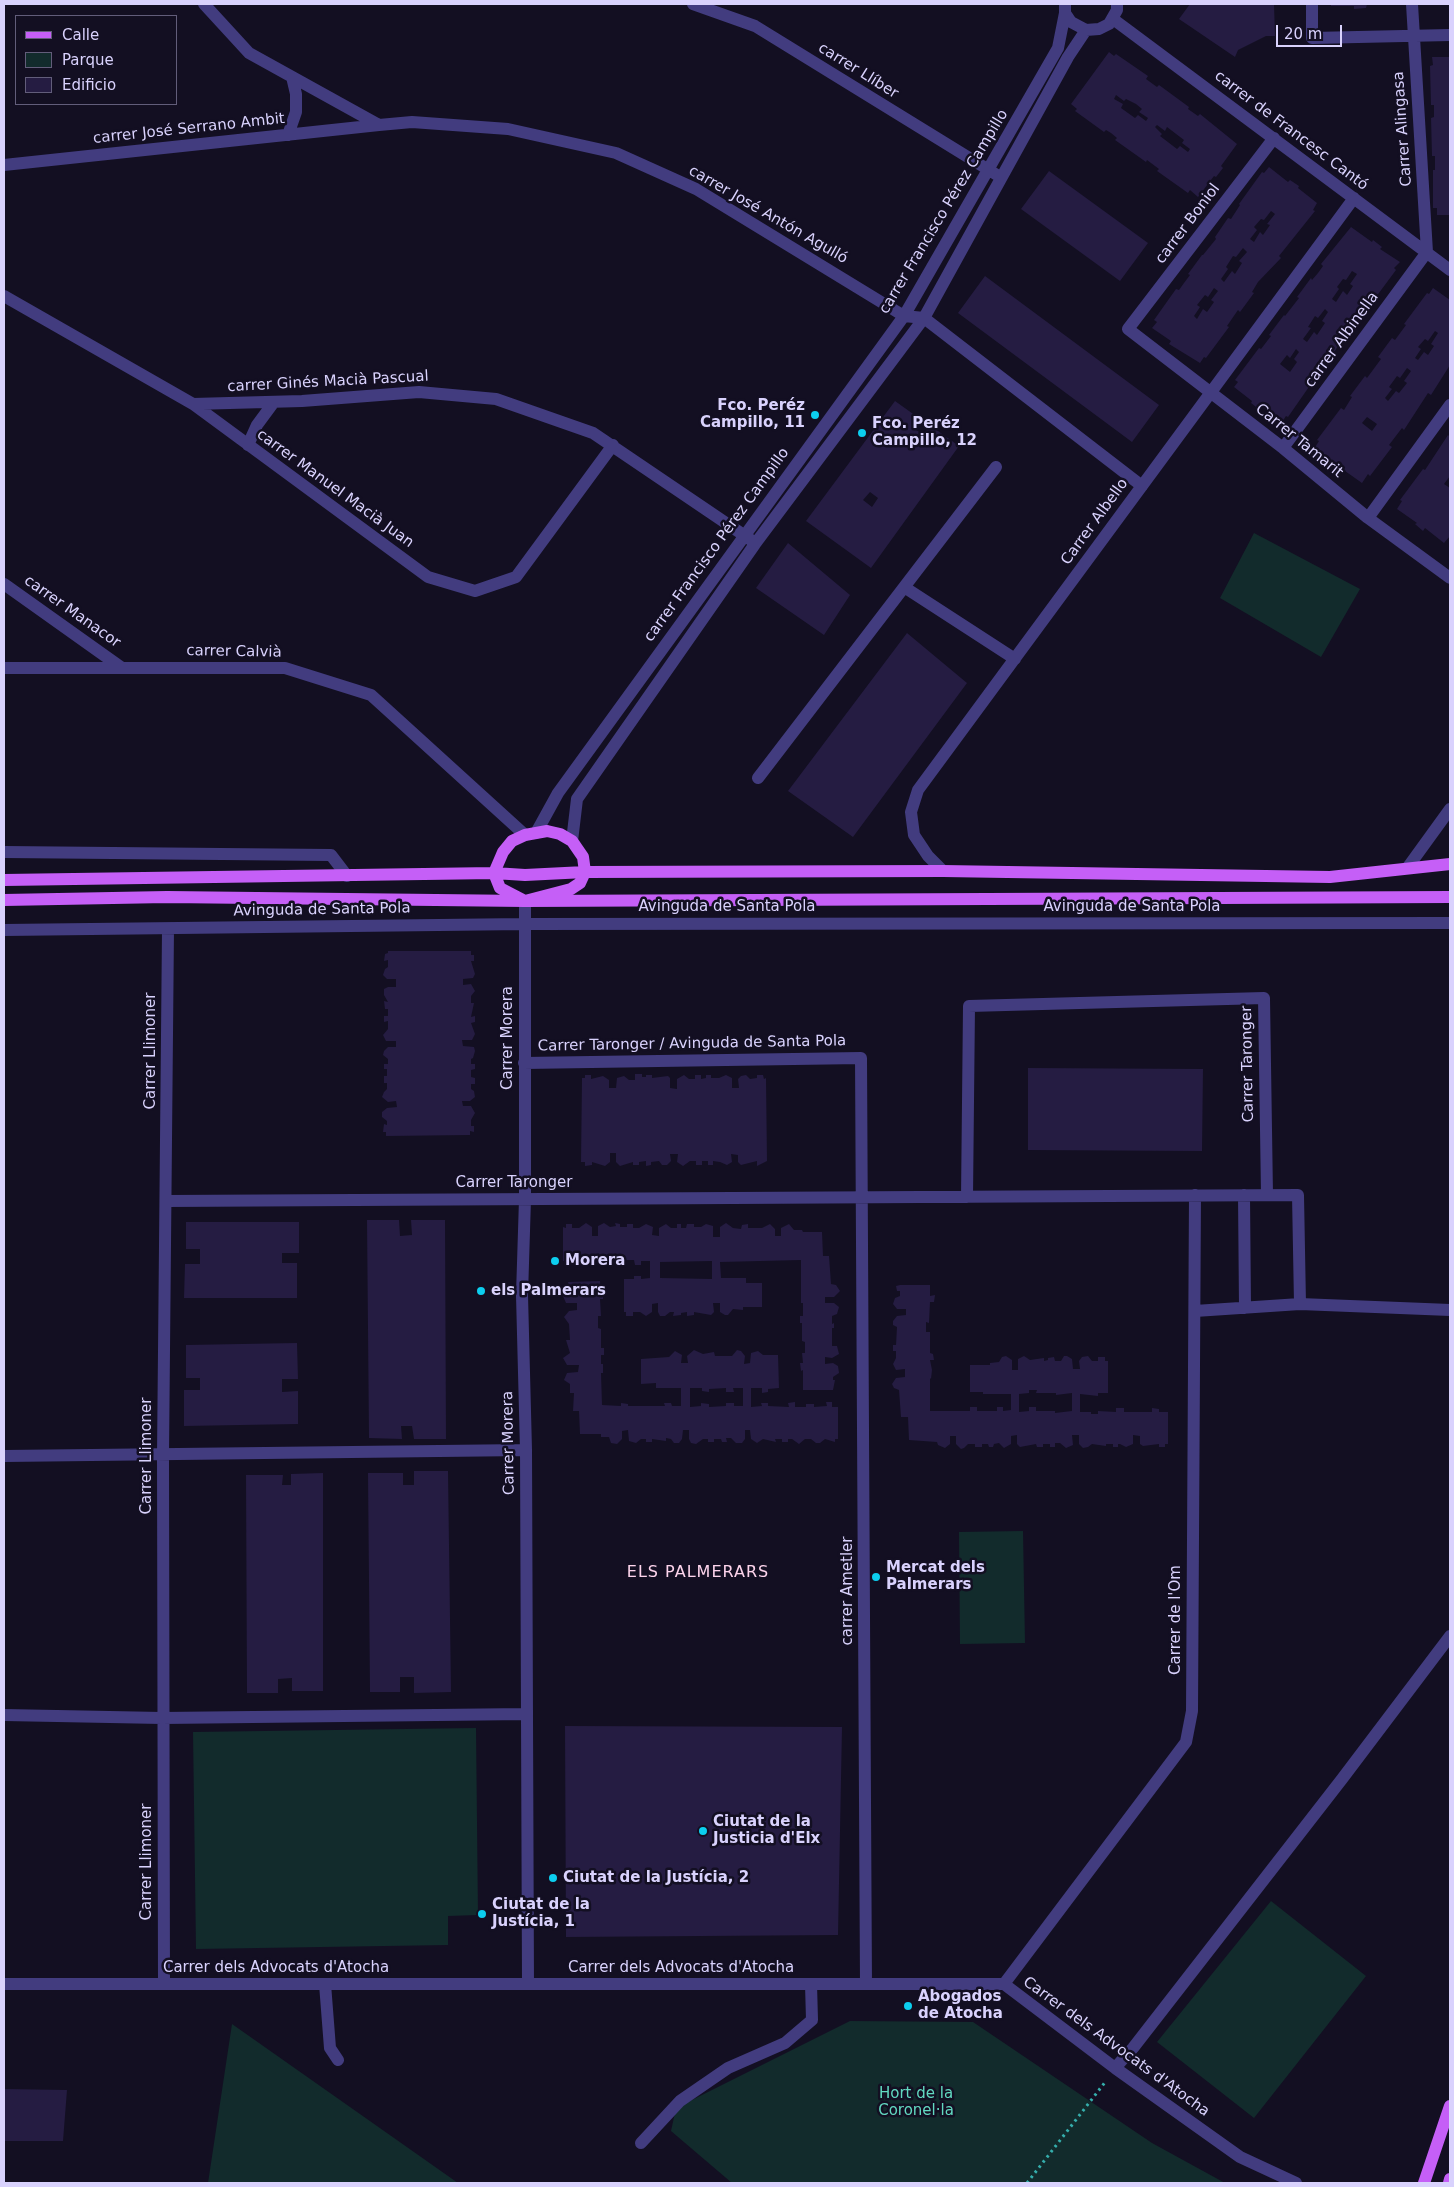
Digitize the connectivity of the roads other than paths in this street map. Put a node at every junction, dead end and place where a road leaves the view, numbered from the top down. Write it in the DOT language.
graph roads {
  1 [pos="204,4"];
  2 [pos="692,4"];
  3 [pos="1117,4"];
  4 [pos="1312,4"];
  5 [pos="1412,7"];
  6 [pos="1065,9"];
  7 [pos="1113,19"];
  8 [pos="1086,30"];
  9 [pos="1450,35"];
  10 [pos="1414,36"];
  11 [pos="292,77"];
  12 [pos="378,125"];
  13 [pos="288,135"];
  14 [pos="1274,138"];
  15 [pos="4,165"];
  16 [pos="989,170"];
  17 [pos="1001,177"];
  18 [pos="1354,198"];
  19 [pos="1427,252"];
  20 [pos="1450,270"];
  21 [pos="4,296"];
  22 [pos="904,316"];
  23 [pos="924,318"];
  24 [pos="1128,329"];
  25 [pos="1210,393"];
  26 [pos="274,402"];
  27 [pos="193,404"];
  28 [pos="1450,405"];
  29 [pos="248,445"];
  30 [pos="613,445"];
  31 [pos="1283,448"];
  32 [pos="996,467"];
  33 [pos="1142,486"];
  34 [pos="1368,518"];
  35 [pos="745,535"];
  36 [pos="755,544"];
  37 [pos="1450,577"];
  38 [pos="4,584"];
  39 [pos="904,587"];
  40 [pos="1014,659"];
  41 [pos="4,668"];
  42 [pos="122,668"];
  43 [pos="758,778"];
  44 [pos="1450,809"];
  45 [pos="531,834"];
  46 [pos="572,842"];
  47 [pos="4,852"];
  48 [pos="1450,864"];
  49 [pos="1408,867"];
  50 [pos="943,871"];
  51 [pos="585,872"];
  52 [pos="494,873"];
  53 [pos="347,876"];
  54 [pos="4,880"];
  55 [pos="1450,897"];
  56 [pos="4,900"];
  57 [pos="525,901"];
  58 [pos="1450,923"];
  59 [pos="525,924"];
  60 [pos="168,929"];
  61 [pos="4,930"];
  62 [pos="524,1063"];
  63 [pos="1195,1195"];
  64 [pos="1244,1195"];
  65 [pos="1267,1195"];
  66 [pos="967,1197"];
  67 [pos="862,1198"];
  68 [pos="524,1199"];
  69 [pos="166,1201"];
  70 [pos="1300,1304"];
  71 [pos="1245,1308"];
  72 [pos="1450,1310"];
  73 [pos="1195,1311"];
  74 [pos="526,1450"];
  75 [pos="163,1455"];
  76 [pos="4,1456"];
  77 [pos="1450,1636"];
  78 [pos="527,1714"];
  79 [pos="4,1716"];
  80 [pos="162,1718"];
  81 [pos="4,1984"];
  82 [pos="164,1984"];
  83 [pos="325,1984"];
  84 [pos="528,1984"];
  85 [pos="811,1984"];
  86 [pos="866,1984"];
  87 [pos="1004,1984"];
  88 [pos="338,2060"];
  89 [pos="1115,2068"];
  90 [pos="1450,2106"];
  91 [pos="641,2144"];
  92 [pos="1450,2179"];
  93 [pos="1296,2183"];
  94 [pos="1424,2183"];
  95 [pos="1449,2183"];
  1 -- 11 [label="street"];
  2 -- 16 [label="street, carrer Llíber"];
  3 -- 7 [label="street"];
  4 -- 10 [label="street"];
  5 -- 10 [label="street, Carrer Alingasa"];
  6 -- 8 [label="street"];
  6 -- 16 [label="street, carrer Francisco Pérez Campillo"];
  7 -- 8 [label="street"];
  7 -- 14 [label="street, carrer de Francesc Cantó"];
  8 -- 17 [label="street, carrer Francisco Pérez Campillo"];
  9 -- 10 [label="street"];
  10 -- 19 [label="street, Carrer Alingasa"];
  11 -- 12 [label="street"];
  11 -- 13 [label="street"];
  12 -- 13 [label="street, carrer José Serrano Ambit"];
  12 -- 22 [label="street, carrer José Antón Agulló"];
  13 -- 15 [label="street, carrer José Serrano Ambit"];
  14 -- 18 [label="street, carrer de Francesc Cantó"];
  14 -- 24 [label="street, carrer Boniol"];
  16 -- 17 [label="street, carrer Llíber"];
  16 -- 22 [label="street, carrer Francisco Pérez Campillo"];
  17 -- 23 [label="street, carrer Francisco Pérez Campillo"];
  18 -- 19 [label="street, carrer de Francesc Cantó"];
  18 -- 25 [label="street, Carrer Albello"];
  19 -- 20 [label="street, carrer de Francesc Cantó"];
  19 -- 31 [label="street, carrer Albinella"];
  21 -- 27 [label="street, carrer Manuel Macià Juan"];
  22 -- 23 [label="street"];
  22 -- 35 [label="street, carrer Francisco Pérez Campillo"];
  23 -- 33 [label="street"];
  23 -- 36 [label="street, carrer Francisco Pérez Campillo"];
  24 -- 25 [label="street, Carrer Tamarit"];
  25 -- 31 [label="street, Carrer Tamarit"];
  25 -- 33 [label="street, Carrer Albello"];
  26 -- 27 [label="street, carrer Ginés Macià Pascual"];
  26 -- 29 [label="street"];
  26 -- 30 [label="street, carrer Ginés Macià Pascual"];
  27 -- 29 [label="street, carrer Manuel Macià Juan"];
  28 -- 34 [label="street"];
  29 -- 30 [label="street, carrer Manuel Macià Juan"];
  30 -- 35 [label="street, carrer Ginés Macià Pascual"];
  31 -- 34 [label="street, Carrer Tamarit"];
  32 -- 39 [label="street"];
  33 -- 40 [label="street, Carrer Albello"];
  34 -- 37 [label="street, Carrer Tamarit"];
  35 -- 36 [label="street, carrer Ginés Macià Pascual"];
  35 -- 45 [label="street, carrer Francisco Pérez Campillo"];
  36 -- 46 [label="street, carrer Francisco Pérez Campillo"];
  38 -- 42 [label="street, carrer Manacor"];
  39 -- 40 [label="street"];
  39 -- 43 [label="street"];
  40 -- 50 [label="street, Carrer Albello"];
  41 -- 42 [label="street, carrer Calvià"];
  42 -- 45 [label="street, carrer Calvià"];
  44 -- 49 [label="street"];
  45 -- 46 [label="main road"];
  45 -- 52 [label="main road"];
  46 -- 51 [label="main road"];
  47 -- 53 [label="street"];
  48 -- 49 [label="main road"];
  49 -- 50 [label="main road"];
  50 -- 51 [label="main road"];
  51 -- 52 [label="main road"];
  51 -- 57 [label="main road, Avinguda de Santa Pola"];
  52 -- 53 [label="main road"];
  52 -- 57 [label="main road, Avinguda de Santa Pola"];
  53 -- 54 [label="main road"];
  55 -- 57 [label="main road, Avinguda de Santa Pola"];
  56 -- 57 [label="main road, Avinguda de Santa Pola"];
  57 -- 59 [label="street, Carrer Morera"];
  58 -- 59 [label="street, Avinguda de Santa Pola"];
  59 -- 60 [label="street, Avinguda de Santa Pola"];
  59 -- 62 [label="street, Carrer Morera"];
  60 -- 61 [label="street, Avinguda de Santa Pola"];
  60 -- 69 [label="street, Carrer Llimoner"];
  62 -- 67 [label="street, Carrer Taronger / Avinguda de Santa Pola"];
  62 -- 68 [label="street, Carrer Morera"];
  63 -- 64 [label="street, Carrer Taronger"];
  63 -- 66 [label="street, Carrer Taronger"];
  63 -- 73 [label="street, Carrer de l'Om"];
  64 -- 65 [label="street, Carrer Taronger"];
  64 -- 71 [label="street"];
  65 -- 66 [label="street, Carrer Taronger"];
  65 -- 70 [label="street"];
  66 -- 67 [label="street, Carrer Taronger"];
  67 -- 68 [label="street, Carrer Taronger"];
  67 -- 86 [label="street, carrer Ametler"];
  68 -- 69 [label="street, Carrer Taronger"];
  68 -- 74 [label="street, Carrer Morera"];
  69 -- 75 [label="street, Carrer Llimoner"];
  70 -- 71 [label="street"];
  70 -- 72 [label="street"];
  71 -- 73 [label="street"];
  73 -- 87 [label="street, Carrer de l'Om"];
  74 -- 75 [label="street"];
  74 -- 78 [label="street, Carrer Morera"];
  75 -- 76 [label="street"];
  75 -- 80 [label="street, Carrer Llimoner"];
  77 -- 89 [label="street"];
  78 -- 80 [label="street"];
  78 -- 84 [label="street, Carrer Morera"];
  79 -- 80 [label="street"];
  80 -- 82 [label="street, Carrer Llimoner"];
  81 -- 82 [label="street, Carrer dels Advocats d'Atocha"];
  82 -- 83 [label="street, Carrer dels Advocats d'Atocha"];
  83 -- 84 [label="street, Carrer dels Advocats d'Atocha"];
  83 -- 88 [label="street"];
  84 -- 85 [label="street, Carrer dels Advocats d'Atocha"];
  85 -- 86 [label="street, Carrer dels Advocats d'Atocha"];
  85 -- 91 [label="street"];
  86 -- 87 [label="street, Carrer dels Advocats d'Atocha"];
  87 -- 89 [label="street, Carrer dels Advocats d'Atocha"];
  89 -- 93 [label="street, Carrer dels Advocats d'Atocha"];
  90 -- 94 [label="main road"];
  92 -- 95 [label="main road"];
}
